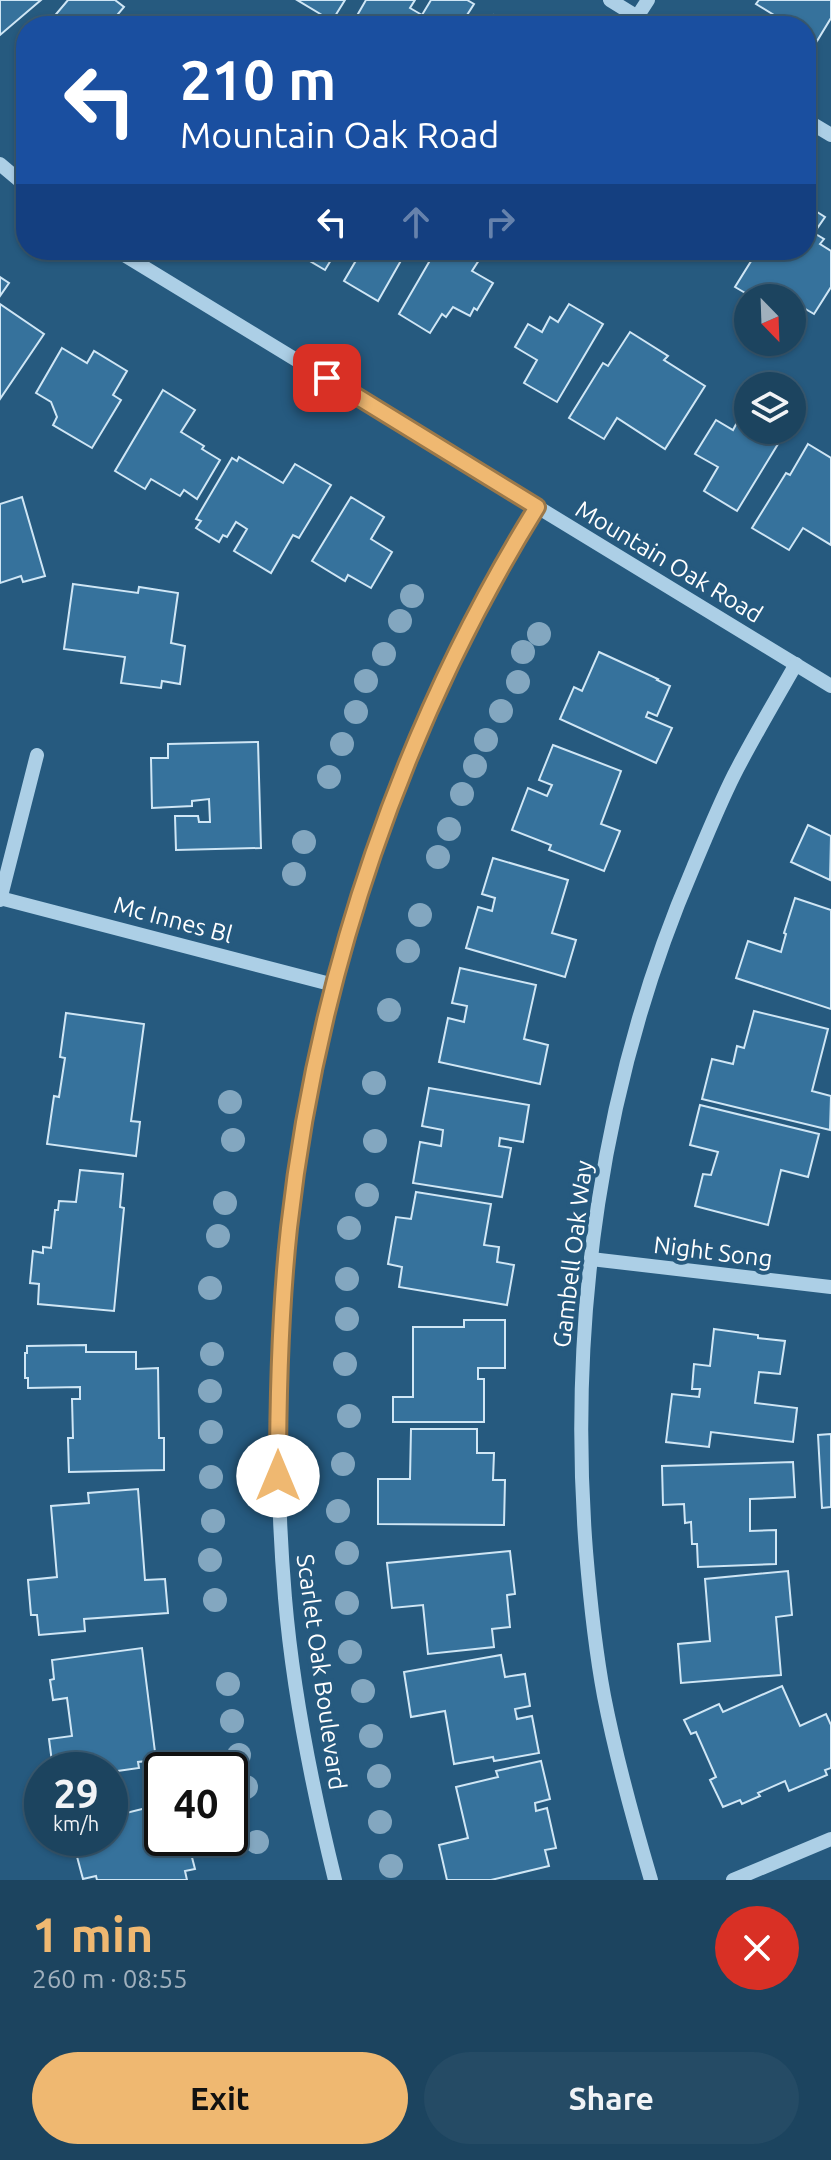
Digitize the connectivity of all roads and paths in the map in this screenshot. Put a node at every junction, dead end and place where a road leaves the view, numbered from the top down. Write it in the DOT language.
graph roads {
  1 [pos="610,0"];
  2 [pos="635,16"];
  3 [pos="0,164"];
  4 [pos="16,178"];
  5 [pos="132,260"];
  6 [pos="537,507"];
  7 [pos="796,664"];
  8 [pos="831,686"];
  9 [pos="37,755"];
  10 [pos="0,899"];
  11 [pos="334,985"];
  12 [pos="591,1259"];
  13 [pos="831,1287"];
  14 [pos="831,1839"];
  15 [pos="335,1880"];
  16 [pos="651,1880"];
  17 [pos="733,1880"];
  1 -- 2 [label="street"];
  3 -- 4 [label="street"];
  5 -- 6 [label="street, Mountain Oak Road"];
  6 -- 7 [label="street, Mountain Oak Road"];
  6 -- 11 [label="street, Scarlet Oak Boulevard"];
  7 -- 8 [label="street, Mountain Oak Road"];
  7 -- 12 [label="street, Gambell Oak Way"];
  9 -- 10 [label="street"];
  10 -- 11 [label="street, Mc Innes Bl"];
  11 -- 15 [label="street, Scarlet Oak Boulevard"];
  12 -- 13 [label="street, Night Song"];
  12 -- 16 [label="street, Gambell Oak Way"];
  14 -- 17 [label="street"];
}
